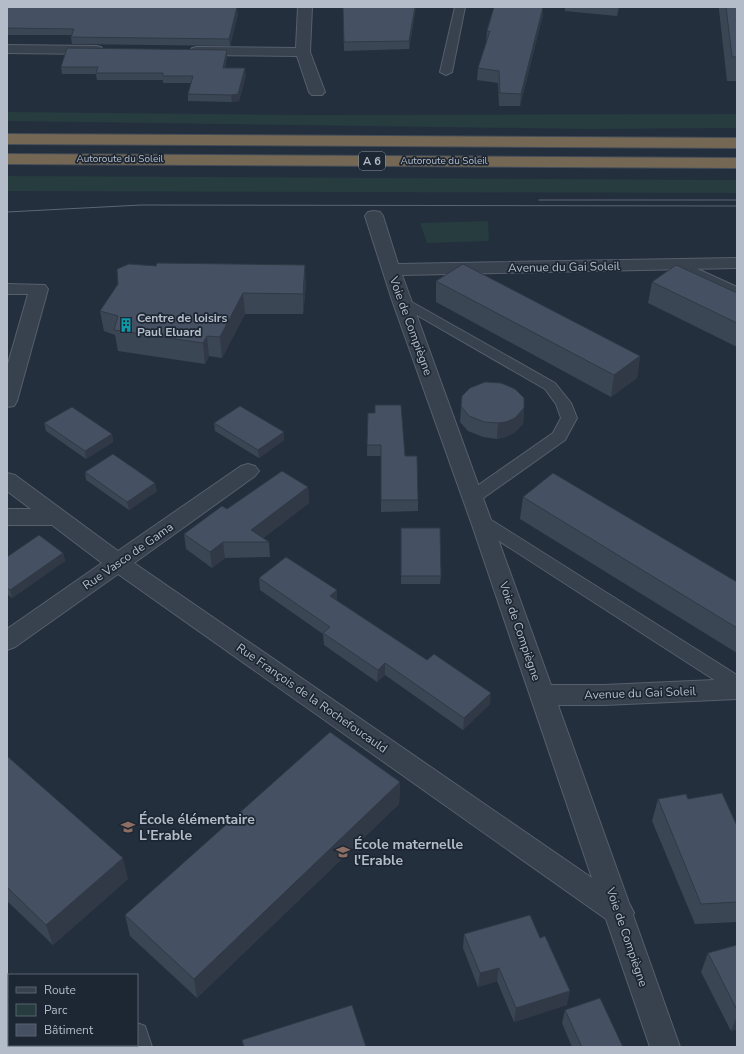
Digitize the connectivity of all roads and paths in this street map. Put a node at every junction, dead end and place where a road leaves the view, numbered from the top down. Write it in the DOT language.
graph roads {
  1 [pos="304,7"];
  2 [pos="460,7"];
  3 [pos="7,49"];
  4 [pos="108,50"];
  5 [pos="186,51"];
  6 [pos="303,52"];
  7 [pos="446,72"];
  8 [pos="317,92"];
  9 [pos="7,139"];
  10 [pos="737,143"];
  11 [pos="7,159"];
  12 [pos="737,163"];
  13 [pos="374,216"];
  14 [pos="737,263"];
  15 [pos="680,265"];
  16 [pos="391,270"];
  17 [pos="7,289"];
  18 [pos="737,292"];
  19 [pos="401,300"];
  20 [pos="7,401"];
  21 [pos="248,471"];
  22 [pos="7,480"];
  23 [pos="472,497"];
  24 [pos="56,516"];
  25 [pos="7,517"];
  26 [pos="482,522"];
  27 [pos="118,563"];
  28 [pos="7,641"];
  29 [pos="737,685"];
  30 [pos="737,690"];
  31 [pos="543,695"];
  32 [pos="620,913"];
  33 [pos="665,1047"];
  1 -- 6 [label="street"];
  2 -- 7 [label="lane"];
  3 -- 4 [label="street"];
  5 -- 6 [label="street"];
  6 -- 8 [label="street"];
  9 -- 10 [label="highway, Autoroute du Soleil / A 6"];
  11 -- 12 [label="highway, Autoroute du Soleil / A 6"];
  13 -- 16 [label="street, Voie de Compiègne"];
  14 -- 15 [label="street, Avenue du Gai Soleil"];
  15 -- 16 [label="street, Avenue du Gai Soleil"];
  15 -- 18 [label="lane"];
  16 -- 19 [label="street, Voie de Compiègne"];
  17 -- 20 [label="street"];
  19 -- 23 [label="street, Voie de Compiègne"];
  19 -- 23 [label="lane"];
  21 -- 27 [label="street, Rue Vasco de Gama"];
  22 -- 24 [label="street, Rue François de la Rochefoucauld"];
  23 -- 26 [label="street, Voie de Compiègne"];
  24 -- 25 [label="street"];
  24 -- 27 [label="street, Rue François de la Rochefoucauld"];
  26 -- 29 [label="lane"];
  26 -- 31 [label="street, Voie de Compiègne"];
  27 -- 28 [label="street, Rue Vasco de Gama"];
  27 -- 32 [label="street, Rue François de la Rochefoucauld"];
  30 -- 31 [label="street, Avenue du Gai Soleil"];
  31 -- 32 [label="street, Voie de Compiègne"];
  32 -- 33 [label="street, Voie de Compiègne"];
}
